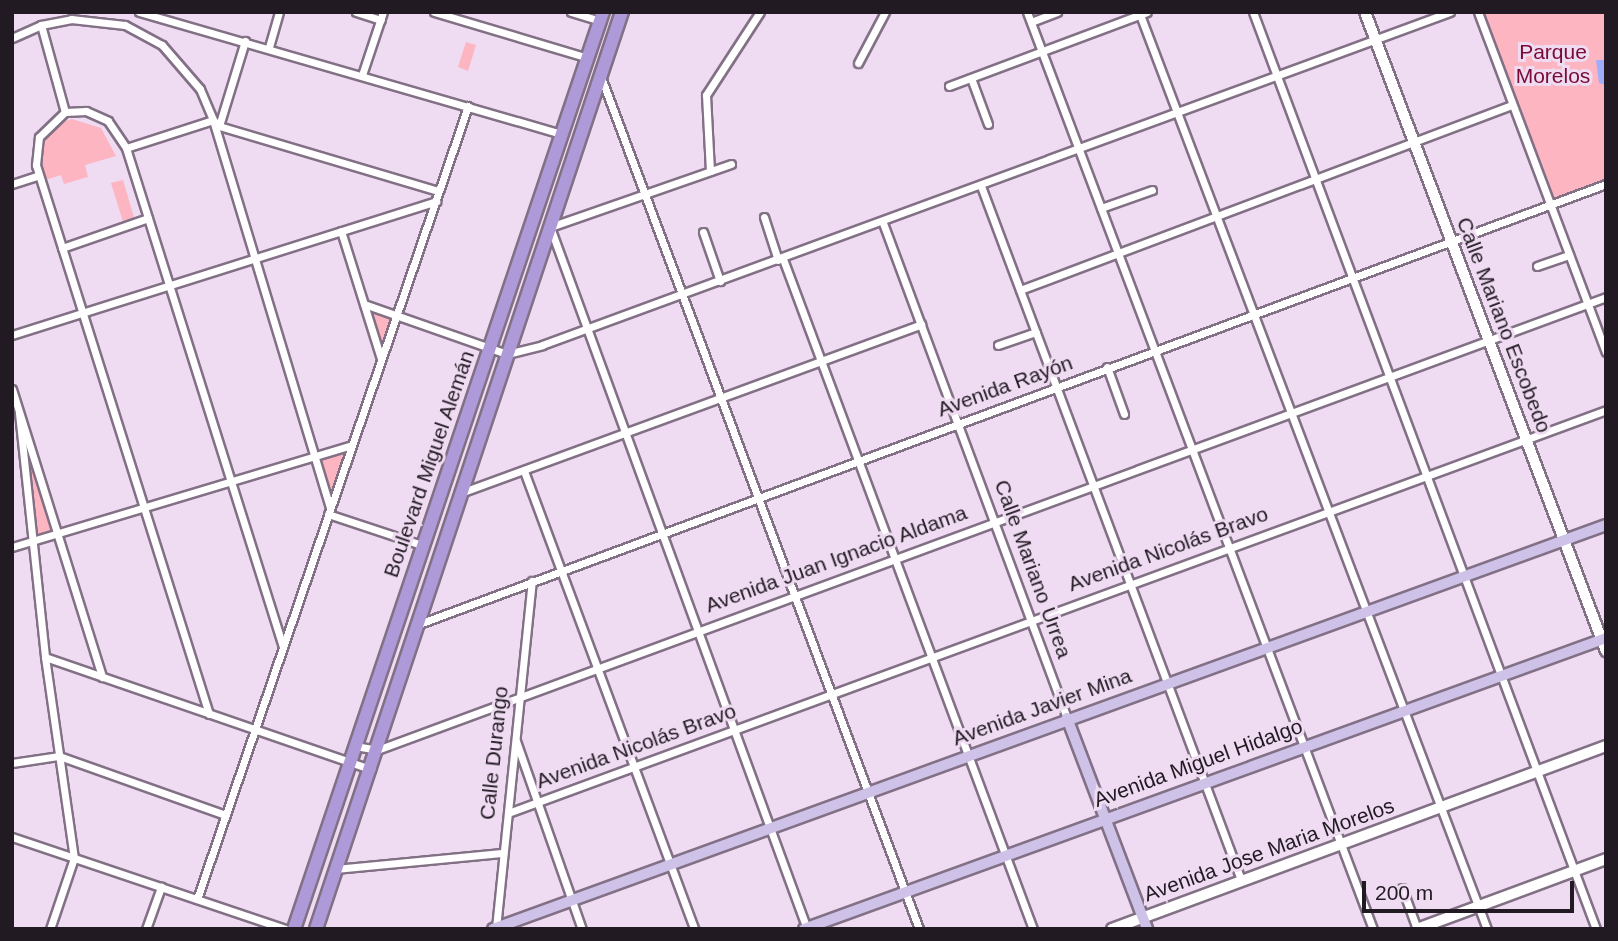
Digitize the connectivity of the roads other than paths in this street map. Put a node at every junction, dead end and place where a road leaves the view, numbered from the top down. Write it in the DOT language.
graph roads {
  1 [pos="279,12"];
  2 [pos="356,12"];
  3 [pos="434,12"];
  4 [pos="571,12"];
  5 [pos="622,12"];
  6 [pos="760,12"];
  7 [pos="885,12"];
  8 [pos="1027,12"];
  9 [pos="1057,12"];
  10 [pos="1253,12"];
  11 [pos="1365,12"];
  12 [pos="1450,12"];
  13 [pos="1478,12"];
  14 [pos="142,13"];
  15 [pos="1142,13"];
  16 [pos="100,16"];
  17 [pos="382,16"];
  18 [pos="601,17"];
  19 [pos="1031,22"];
  20 [pos="41,25"];
  21 [pos="141,32"];
  22 [pos="12,38"];
  23 [pos="1375,40"];
  24 [pos="245,41"];
  25 [pos="269,47"];
  26 [pos="1042,51"];
  27 [pos="588,58"];
  28 [pos="858,63"];
  29 [pos="362,75"];
  30 [pos="601,76"];
  31 [pos="1277,76"];
  32 [pos="971,78"];
  33 [pos="949,86"];
  34 [pos="1512,105"];
  35 [pos="468,106"];
  36 [pos="65,112"];
  37 [pos="1178,113"];
  38 [pos="213,120"];
  39 [pos="988,124"];
  40 [pos="219,126"];
  41 [pos="563,134"];
  42 [pos="580,138"];
  43 [pos="1413,142"];
  44 [pos="126,148"];
  45 [pos="1079,150"];
  46 [pos="731,163"];
  47 [pos="551,170"];
  48 [pos="710,171"];
  49 [pos="39,175"];
  50 [pos="1315,178"];
  51 [pos="12,184"];
  52 [pos="1606,184"];
  53 [pos="981,186"];
  54 [pos="1152,190"];
  55 [pos="439,191"];
  56 [pos="645,194"];
  57 [pos="436,201"];
  58 [pos="1551,205"];
  59 [pos="1101,208"];
  60 [pos="1216,215"];
  61 [pos="148,218"];
  62 [pos="764,218"];
  63 [pos="884,223"];
  64 [pos="550,227"];
  65 [pos="341,231"];
  66 [pos="703,232"];
  67 [pos="1452,240"];
  68 [pos="62,248"];
  69 [pos="1118,254"];
  70 [pos="1569,255"];
  71 [pos="256,258"];
  72 [pos="781,260"];
  73 [pos="1537,266"];
  74 [pos="1353,276"];
  75 [pos="720,281"];
  76 [pos="169,285"];
  77 [pos="1020,290"];
  78 [pos="683,295"];
  79 [pos="1606,297"];
  80 [pos="364,304"];
  81 [pos="1587,304"];
  82 [pos="82,313"];
  83 [pos="1253,313"];
  84 [pos="396,316"];
  85 [pos="921,324"];
  86 [pos="584,330"];
  87 [pos="1036,332"];
  88 [pos="12,335"];
  89 [pos="1489,337"];
  90 [pos="998,345"];
  91 [pos="488,348"];
  92 [pos="1154,350"];
  93 [pos="1606,352"];
  94 [pos="507,354"];
  95 [pos="381,359"];
  96 [pos="820,359"];
  97 [pos="1107,367"];
  98 [pos="1389,374"];
  99 [pos="1056,386"];
  100 [pos="12,389"];
  101 [pos="721,397"];
  102 [pos="1290,410"];
  103 [pos="1606,410"];
  104 [pos="19,413"];
  105 [pos="1124,414"];
  106 [pos="957,422"];
  107 [pos="623,433"];
  108 [pos="1526,439"];
  109 [pos="352,445"];
  110 [pos="1190,447"];
  111 [pos="315,456"];
  112 [pos="858,459"];
  113 [pos="524,471"];
  114 [pos="1427,472"];
  115 [pos="231,481"];
  116 [pos="1092,483"];
  117 [pos="462,492"];
  118 [pos="758,496"];
  119 [pos="144,509"];
  120 [pos="1327,509"];
  121 [pos="329,511"];
  122 [pos="993,520"];
  123 [pos="1606,525"];
  124 [pos="660,533"];
  125 [pos="58,537"];
  126 [pos="1564,540"];
  127 [pos="32,545"];
  128 [pos="422,545"];
  129 [pos="1227,546"];
  130 [pos="12,547"];
  131 [pos="894,556"];
  132 [pos="561,570"];
  133 [pos="1465,573"];
  134 [pos="532,581"];
  135 [pos="1130,582"];
  136 [pos="794,593"];
  137 [pos="1365,610"];
  138 [pos="1030,619"];
  139 [pos="418,624"];
  140 [pos="696,629"];
  141 [pos="1603,638"];
  142 [pos="1265,646"];
  143 [pos="283,647"];
  144 [pos="1606,651"];
  145 [pos="931,656"];
  146 [pos="46,657"];
  147 [pos="597,666"];
  148 [pos="1500,676"];
  149 [pos="102,677"];
  150 [pos="1167,682"];
  151 [pos="832,693"];
  152 [pos="520,695"];
  153 [pos="1402,708"];
  154 [pos="209,714"];
  155 [pos="1067,719"];
  156 [pos="254,729"];
  157 [pos="733,729"];
  158 [pos="515,738"];
  159 [pos="1302,745"];
  160 [pos="355,746"];
  161 [pos="1606,746"];
  162 [pos="377,750"];
  163 [pos="968,755"];
  164 [pos="59,757"];
  165 [pos="350,762"];
  166 [pos="12,763"];
  167 [pos="634,766"];
  168 [pos="370,769"];
  169 [pos="1536,773"];
  170 [pos="1204,780"];
  171 [pos="869,791"];
  172 [pos="536,802"];
  173 [pos="1439,806"];
  174 [pos="508,813"];
  175 [pos="226,815"];
  176 [pos="1105,817"];
  177 [pos="769,827"];
  178 [pos="12,837"];
  179 [pos="1340,844"];
  180 [pos="503,853"];
  181 [pos="1005,854"];
  182 [pos="74,858"];
  183 [pos="1606,859"];
  184 [pos="670,864"];
  185 [pos="336,869"];
  186 [pos="1574,871"];
  187 [pos="1241,880"];
  188 [pos="161,887"];
  189 [pos="1402,888"];
  190 [pos="905,891"];
  191 [pos="197,899"];
  192 [pos="572,900"];
  193 [pos="1478,906"];
  194 [pos="1143,917"];
  195 [pos="495,928"];
  196 [pos="806,928"];
  197 [pos="50,929"];
  198 [pos="146,929"];
  199 [pos="285,929"];
  200 [pos="293,929"];
  201 [pos="316,929"];
  202 [pos="583,929"];
  203 [pos="694,929"];
  204 [pos="919,929"];
  205 [pos="1033,929"];
  206 [pos="1112,929"];
  207 [pos="1147,929"];
  208 [pos="1373,929"];
  209 [pos="1417,929"];
  210 [pos="1487,929"];
  211 [pos="1596,929"];
  1 -- 25 [label="street"];
  2 -- 17 [label="street"];
  3 -- 27 [label="street"];
  4 -- 18 [label="street"];
  5 -- 30 [label="highway, Boulevard Miguel Alemán"];
  6 -- 48 [label="street"];
  7 -- 28 [label="street"];
  8 -- 19 [label="street"];
  9 -- 19 [label="street"];
  10 -- 31 [label="street"];
  11 -- 23 [label="street, Calle Mariano Escobedo"];
  12 -- 23 [label="street"];
  13 -- 34 [label="street"];
  14 -- 21 [label="street"];
  14 -- 24 [label="street"];
  15 -- 26 [label="street"];
  15 -- 37 [label="street"];
  16 -- 20 [label="street"];
  16 -- 21 [label="street"];
  17 -- 29 [label="street"];
  18 -- 27 [label="highway, Boulevard Miguel Alemán"];
  19 -- 26 [label="street"];
  20 -- 22 [label="street"];
  20 -- 36 [label="street"];
  21 -- 38 [label="street"];
  23 -- 31 [label="street"];
  23 -- 43 [label="street, Calle Mariano Escobedo"];
  24 -- 25 [label="street"];
  24 -- 40 [label="street"];
  25 -- 29 [label="street"];
  26 -- 32 [label="street"];
  26 -- 45 [label="street"];
  27 -- 41 [label="highway, Boulevard Miguel Alemán"];
  27 -- 42 [label="highway"];
  29 -- 35 [label="street"];
  30 -- 42 [label="highway, Boulevard Miguel Alemán"];
  30 -- 56 [label="street"];
  31 -- 37 [label="street"];
  31 -- 50 [label="street"];
  32 -- 33 [label="street"];
  32 -- 39 [label="street"];
  34 -- 43 [label="street"];
  34 -- 58 [label="street"];
  35 -- 41 [label="street"];
  35 -- 55 [label="street"];
  36 -- 44 [label="street"];
  36 -- 49 [label="street"];
  37 -- 45 [label="street"];
  37 -- 60 [label="street"];
  38 -- 40 [label="street"];
  38 -- 44 [label="street"];
  38 -- 71 [label="street"];
  40 -- 55 [label="street"];
  41 -- 47 [label="highway, Boulevard Miguel Alemán"];
  42 -- 64 [label="highway, Boulevard Miguel Alemán"];
  43 -- 50 [label="street"];
  43 -- 67 [label="street, Calle Mariano Escobedo"];
  44 -- 61 [label="street"];
  45 -- 53 [label="street"];
  45 -- 59 [label="street"];
  46 -- 48 [label="street"];
  47 -- 64 [label="highway"];
  47 -- 91 [label="highway, Boulevard Miguel Alemán"];
  48 -- 56 [label="street"];
  49 -- 51 [label="street"];
  49 -- 68 [label="street"];
  50 -- 60 [label="street"];
  50 -- 74 [label="street"];
  52 -- 58 [label="street, Avenida Rayón"];
  53 -- 63 [label="street"];
  53 -- 77 [label="street"];
  54 -- 59 [label="street"];
  55 -- 57 [label="street"];
  56 -- 64 [label="street"];
  56 -- 78 [label="street"];
  57 -- 65 [label="street"];
  57 -- 84 [label="street"];
  58 -- 67 [label="street, Avenida Rayón"];
  58 -- 70 [label="street"];
  59 -- 69 [label="street"];
  60 -- 69 [label="street"];
  60 -- 83 [label="street"];
  61 -- 68 [label="street"];
  61 -- 76 [label="street"];
  62 -- 72 [label="street"];
  63 -- 72 [label="street"];
  63 -- 85 [label="street, Calle Mariano Urrea"];
  64 -- 86 [label="street"];
  64 -- 94 [label="highway, Boulevard Miguel Alemán"];
  65 -- 71 [label="street"];
  65 -- 80 [label="street"];
  66 -- 75 [label="street"];
  67 -- 74 [label="street, Avenida Rayón"];
  67 -- 89 [label="street, Calle Mariano Escobedo"];
  68 -- 82 [label="street"];
  69 -- 77 [label="street"];
  69 -- 92 [label="street"];
  70 -- 73 [label="street"];
  70 -- 81 [label="street"];
  71 -- 76 [label="street"];
  71 -- 111 [label="street"];
  72 -- 75 [label="street"];
  72 -- 96 [label="street"];
  74 -- 83 [label="street, Avenida Rayón"];
  74 -- 98 [label="street"];
  75 -- 78 [label="street"];
  76 -- 82 [label="street"];
  76 -- 115 [label="street"];
  77 -- 87 [label="street"];
  78 -- 86 [label="street"];
  78 -- 101 [label="street"];
  79 -- 81 [label="street, Avenida Juan Ignacio Aldama"];
  80 -- 84 [label="street"];
  80 -- 95 [label="street"];
  81 -- 89 [label="street, Avenida Juan Ignacio Aldama"];
  81 -- 93 [label="street"];
  82 -- 88 [label="street"];
  82 -- 119 [label="street"];
  83 -- 92 [label="street, Avenida Rayón"];
  83 -- 102 [label="street"];
  84 -- 91 [label="street"];
  84 -- 95 [label="street"];
  85 -- 96 [label="street"];
  85 -- 106 [label="street, Calle Mariano Urrea"];
  86 -- 94 [label="street"];
  86 -- 107 [label="street"];
  87 -- 90 [label="street"];
  87 -- 99 [label="street"];
  89 -- 98 [label="street, Avenida Juan Ignacio Aldama"];
  89 -- 108 [label="street, Calle Mariano Escobedo"];
  91 -- 94 [label="street"];
  91 -- 128 [label="highway, Boulevard Miguel Alemán"];
  92 -- 97 [label="street, Avenida Rayón"];
  92 -- 110 [label="street"];
  94 -- 117 [label="highway, Boulevard Miguel Alemán"];
  95 -- 109 [label="street"];
  96 -- 101 [label="street"];
  96 -- 112 [label="street"];
  97 -- 99 [label="street, Avenida Rayón"];
  97 -- 105 [label="street"];
  98 -- 102 [label="street, Avenida Juan Ignacio Aldama"];
  98 -- 114 [label="street"];
  99 -- 106 [label="street, Avenida Rayón"];
  99 -- 116 [label="street"];
  100 -- 104 [label="street"];
  101 -- 107 [label="street"];
  101 -- 118 [label="street"];
  102 -- 110 [label="street, Avenida Juan Ignacio Aldama"];
  102 -- 120 [label="street"];
  103 -- 108 [label="street, Avenida Nicolás Bravo"];
  104 -- 125 [label="street"];
  104 -- 127 [label="street"];
  106 -- 112 [label="street, Avenida Rayón"];
  106 -- 122 [label="street, Calle Mariano Urrea"];
  107 -- 113 [label="street"];
  107 -- 124 [label="street"];
  108 -- 114 [label="street, Avenida Nicolás Bravo"];
  108 -- 126 [label="street, Calle Mariano Escobedo"];
  109 -- 111 [label="street"];
  109 -- 121 [label="street"];
  110 -- 116 [label="street, Avenida Juan Ignacio Aldama"];
  110 -- 129 [label="street"];
  111 -- 115 [label="street"];
  111 -- 121 [label="street"];
  112 -- 118 [label="street, Avenida Rayón"];
  112 -- 131 [label="street"];
  113 -- 117 [label="street"];
  113 -- 132 [label="street"];
  114 -- 120 [label="street, Avenida Nicolás Bravo"];
  114 -- 133 [label="street"];
  115 -- 119 [label="street"];
  115 -- 143 [label="street"];
  116 -- 122 [label="street, Avenida Juan Ignacio Aldama"];
  116 -- 135 [label="street"];
  117 -- 139 [label="highway, Boulevard Miguel Alemán"];
  118 -- 124 [label="street, Avenida Rayón"];
  118 -- 136 [label="street"];
  119 -- 125 [label="street"];
  119 -- 154 [label="street"];
  120 -- 129 [label="street, Avenida Nicolás Bravo"];
  120 -- 137 [label="street"];
  121 -- 128 [label="street"];
  121 -- 143 [label="street"];
  122 -- 131 [label="street, Avenida Juan Ignacio Aldama"];
  122 -- 138 [label="street, Calle Mariano Urrea"];
  123 -- 126 [label="main road, Avenida Javier Mina"];
  124 -- 132 [label="street, Avenida Rayón"];
  124 -- 140 [label="street"];
  125 -- 127 [label="street"];
  125 -- 149 [label="street"];
  126 -- 133 [label="main road, Avenida Javier Mina"];
  126 -- 141 [label="street, Calle Mariano Escobedo"];
  127 -- 130 [label="street"];
  127 -- 146 [label="street"];
  128 -- 160 [label="highway, Boulevard Miguel Alemán"];
  129 -- 135 [label="street, Avenida Nicolás Bravo"];
  129 -- 142 [label="street"];
  131 -- 136 [label="street, Avenida Juan Ignacio Aldama"];
  131 -- 145 [label="street"];
  132 -- 134 [label="street, Avenida Rayón"];
  132 -- 147 [label="street"];
  133 -- 137 [label="main road, Avenida Javier Mina"];
  133 -- 148 [label="street"];
  134 -- 139 [label="street, Avenida Rayón"];
  134 -- 152 [label="street, Calle Durango"];
  135 -- 138 [label="street, Avenida Nicolás Bravo"];
  135 -- 150 [label="street"];
  136 -- 140 [label="street, Avenida Juan Ignacio Aldama"];
  136 -- 151 [label="street"];
  137 -- 142 [label="main road, Avenida Javier Mina"];
  137 -- 153 [label="street"];
  138 -- 145 [label="street, Avenida Nicolás Bravo"];
  138 -- 155 [label="street, Calle Mariano Urrea"];
  139 -- 162 [label="highway, Boulevard Miguel Alemán"];
  140 -- 147 [label="street, Avenida Juan Ignacio Aldama"];
  140 -- 157 [label="street"];
  141 -- 144 [label="street, Calle Mariano Escobedo"];
  141 -- 148 [label="main road, Avenida Miguel Hidalgo"];
  142 -- 150 [label="main road, Avenida Javier Mina"];
  142 -- 159 [label="street"];
  143 -- 156 [label="street"];
  145 -- 151 [label="street, Avenida Nicolás Bravo"];
  145 -- 163 [label="street"];
  146 -- 149 [label="street"];
  146 -- 164 [label="street"];
  147 -- 152 [label="street, Avenida Juan Ignacio Aldama"];
  147 -- 167 [label="street"];
  148 -- 153 [label="main road, Avenida Miguel Hidalgo"];
  148 -- 169 [label="street"];
  149 -- 154 [label="street"];
  150 -- 155 [label="main road, Avenida Javier Mina"];
  150 -- 170 [label="street"];
  151 -- 157 [label="street, Avenida Nicolás Bravo"];
  151 -- 171 [label="street"];
  152 -- 158 [label="street, Calle Durango"];
  152 -- 162 [label="street, Avenida Juan Ignacio Aldama"];
  153 -- 159 [label="main road, Avenida Miguel Hidalgo"];
  153 -- 173 [label="street"];
  154 -- 156 [label="street"];
  155 -- 163 [label="main road, Avenida Javier Mina"];
  155 -- 176 [label="main road, Calle Mariano Urrea"];
  156 -- 165 [label="street"];
  156 -- 175 [label="street"];
  157 -- 167 [label="street, Avenida Nicolás Bravo"];
  157 -- 177 [label="street"];
  158 -- 172 [label="street"];
  158 -- 174 [label="street, Calle Durango"];
  159 -- 170 [label="main road, Avenida Miguel Hidalgo"];
  159 -- 179 [label="street"];
  160 -- 162 [label="street"];
  160 -- 165 [label="highway, Boulevard Miguel Alemán"];
  161 -- 169 [label="street, Avenida Jose Maria Morelos"];
  162 -- 168 [label="highway, Boulevard Miguel Alemán"];
  163 -- 171 [label="main road, Avenida Javier Mina"];
  163 -- 181 [label="street"];
  164 -- 166 [label="street"];
  164 -- 175 [label="street"];
  164 -- 182 [label="street"];
  165 -- 168 [label="street"];
  165 -- 200 [label="highway, Boulevard Miguel Alemán"];
  167 -- 172 [label="street, Avenida Nicolás Bravo"];
  167 -- 184 [label="street"];
  168 -- 185 [label="highway, Boulevard Miguel Alemán"];
  169 -- 173 [label="street, Avenida Jose Maria Morelos"];
  169 -- 186 [label="street"];
  170 -- 176 [label="main road, Avenida Miguel Hidalgo"];
  170 -- 187 [label="street"];
  171 -- 177 [label="main road, Avenida Javier Mina"];
  171 -- 190 [label="street"];
  172 -- 174 [label="street, Avenida Nicolás Bravo"];
  172 -- 192 [label="street"];
  173 -- 179 [label="street, Avenida Jose Maria Morelos"];
  173 -- 193 [label="street"];
  174 -- 180 [label="street, Calle Durango"];
  175 -- 191 [label="street"];
  176 -- 181 [label="main road, Avenida Miguel Hidalgo"];
  176 -- 194 [label="main road, Calle Mariano Urrea"];
  177 -- 184 [label="main road, Avenida Javier Mina"];
  177 -- 196 [label="street"];
  178 -- 182 [label="street"];
  179 -- 187 [label="street, Avenida Jose Maria Morelos"];
  179 -- 208 [label="street"];
  180 -- 185 [label="street"];
  180 -- 195 [label="street, Calle Durango"];
  181 -- 190 [label="main road, Avenida Miguel Hidalgo"];
  181 -- 205 [label="street"];
  182 -- 188 [label="street"];
  182 -- 197 [label="street"];
  183 -- 186 [label="street"];
  184 -- 192 [label="main road, Avenida Javier Mina"];
  184 -- 203 [label="street"];
  185 -- 201 [label="highway, Boulevard Miguel Alemán"];
  186 -- 193 [label="street"];
  186 -- 211 [label="street"];
  187 -- 194 [label="street, Avenida Jose Maria Morelos"];
  188 -- 191 [label="street"];
  188 -- 198 [label="street"];
  189 -- 209 [label="street"];
  190 -- 196 [label="main road, Avenida Miguel Hidalgo"];
  190 -- 204 [label="street"];
  191 -- 199 [label="street"];
  192 -- 195 [label="main road, Avenida Javier Mina"];
  192 -- 202 [label="street"];
  193 -- 209 [label="street"];
  193 -- 210 [label="street"];
  194 -- 206 [label="street, Avenida Jose Maria Morelos"];
  194 -- 207 [label="main road, Calle Mariano Urrea"];
}
